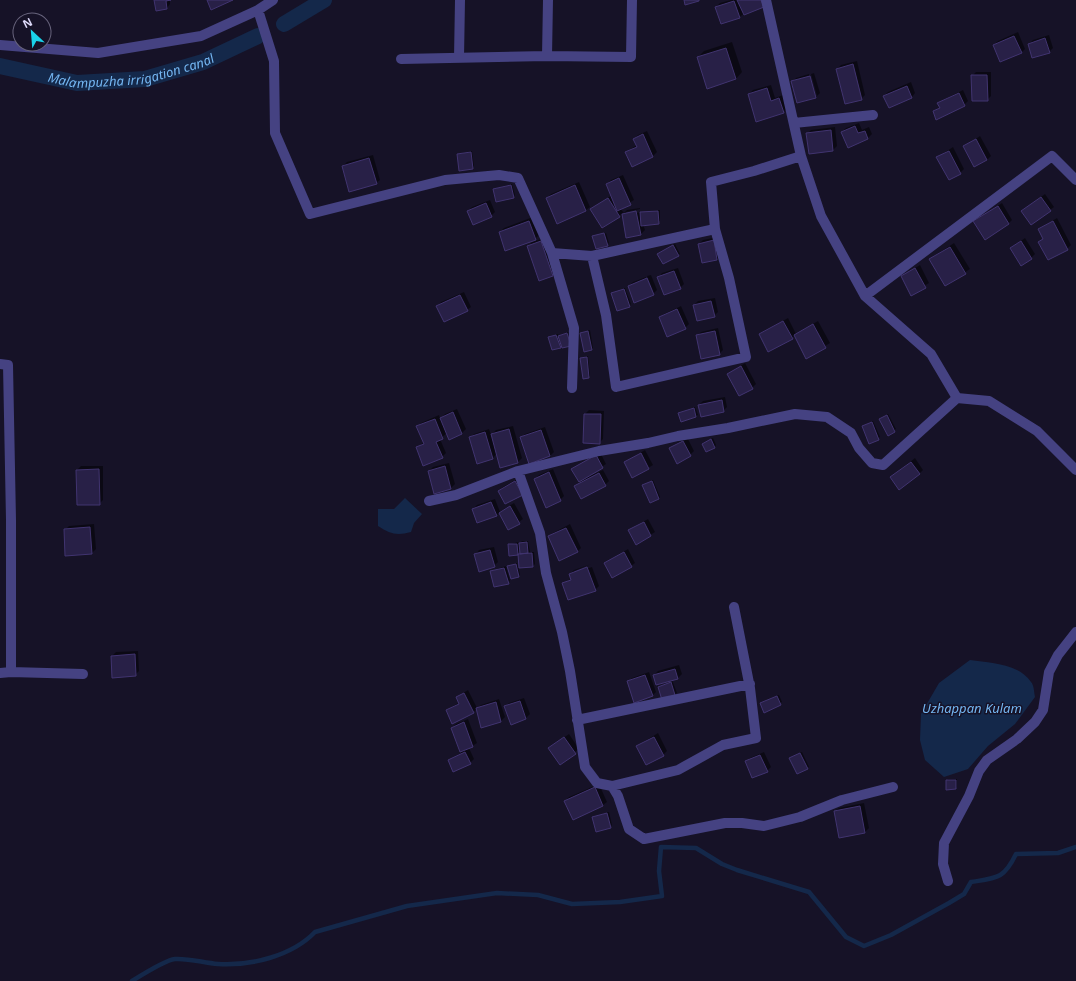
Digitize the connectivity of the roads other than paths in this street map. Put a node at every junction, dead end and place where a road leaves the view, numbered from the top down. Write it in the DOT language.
graph roads {
  1 [pos="273,0"];
  2 [pos="460,0"];
  3 [pos="548,0"];
  4 [pos="632,0"];
  5 [pos="766,0"];
  6 [pos="258,10"];
  7 [pos="0,45"];
  8 [pos="547,56"];
  9 [pos="459,58"];
  10 [pos="401,59"];
  11 [pos="873,115"];
  12 [pos="794,123"];
  13 [pos="800,156"];
  14 [pos="1076,180"];
  15 [pos="715,229"];
  16 [pos="552,253"];
  17 [pos="592,256"];
  18 [pos="865,296"];
  19 [pos="0,364"];
  20 [pos="572,388"];
  21 [pos="958,398"];
  22 [pos="1076,470"];
  23 [pos="518,471"];
  24 [pos="429,501"];
  25 [pos="734,607"];
  26 [pos="1076,632"];
  27 [pos="11,672"];
  28 [pos="0,673"];
  29 [pos="83,674"];
  30 [pos="750,684"];
  31 [pos="577,720"];
  32 [pos="612,786"];
  33 [pos="893,787"];
  34 [pos="948,881"];
  1 -- 6 [label="street"];
  2 -- 9 [label="street"];
  3 -- 8 [label="street"];
  4 -- 8 [label="street"];
  5 -- 12 [label="street"];
  6 -- 7 [label="street"];
  6 -- 16 [label="street"];
  8 -- 9 [label="street"];
  9 -- 10 [label="street"];
  11 -- 12 [label="street"];
  12 -- 13 [label="street"];
  13 -- 15 [label="street"];
  13 -- 18 [label="street"];
  14 -- 18 [label="street"];
  15 -- 17 [label="street"];
  15 -- 17 [label="street"];
  16 -- 17 [label="street"];
  16 -- 20 [label="street"];
  18 -- 21 [label="street"];
  19 -- 27 [label="street"];
  21 -- 22 [label="street"];
  21 -- 23 [label="street"];
  23 -- 24 [label="street"];
  23 -- 31 [label="street"];
  25 -- 30 [label="street"];
  26 -- 34 [label="street"];
  27 -- 28 [label="street"];
  27 -- 29 [label="street"];
  30 -- 31 [label="street"];
  30 -- 32 [label="street"];
  31 -- 32 [label="street"];
  32 -- 33 [label="street"];
}
